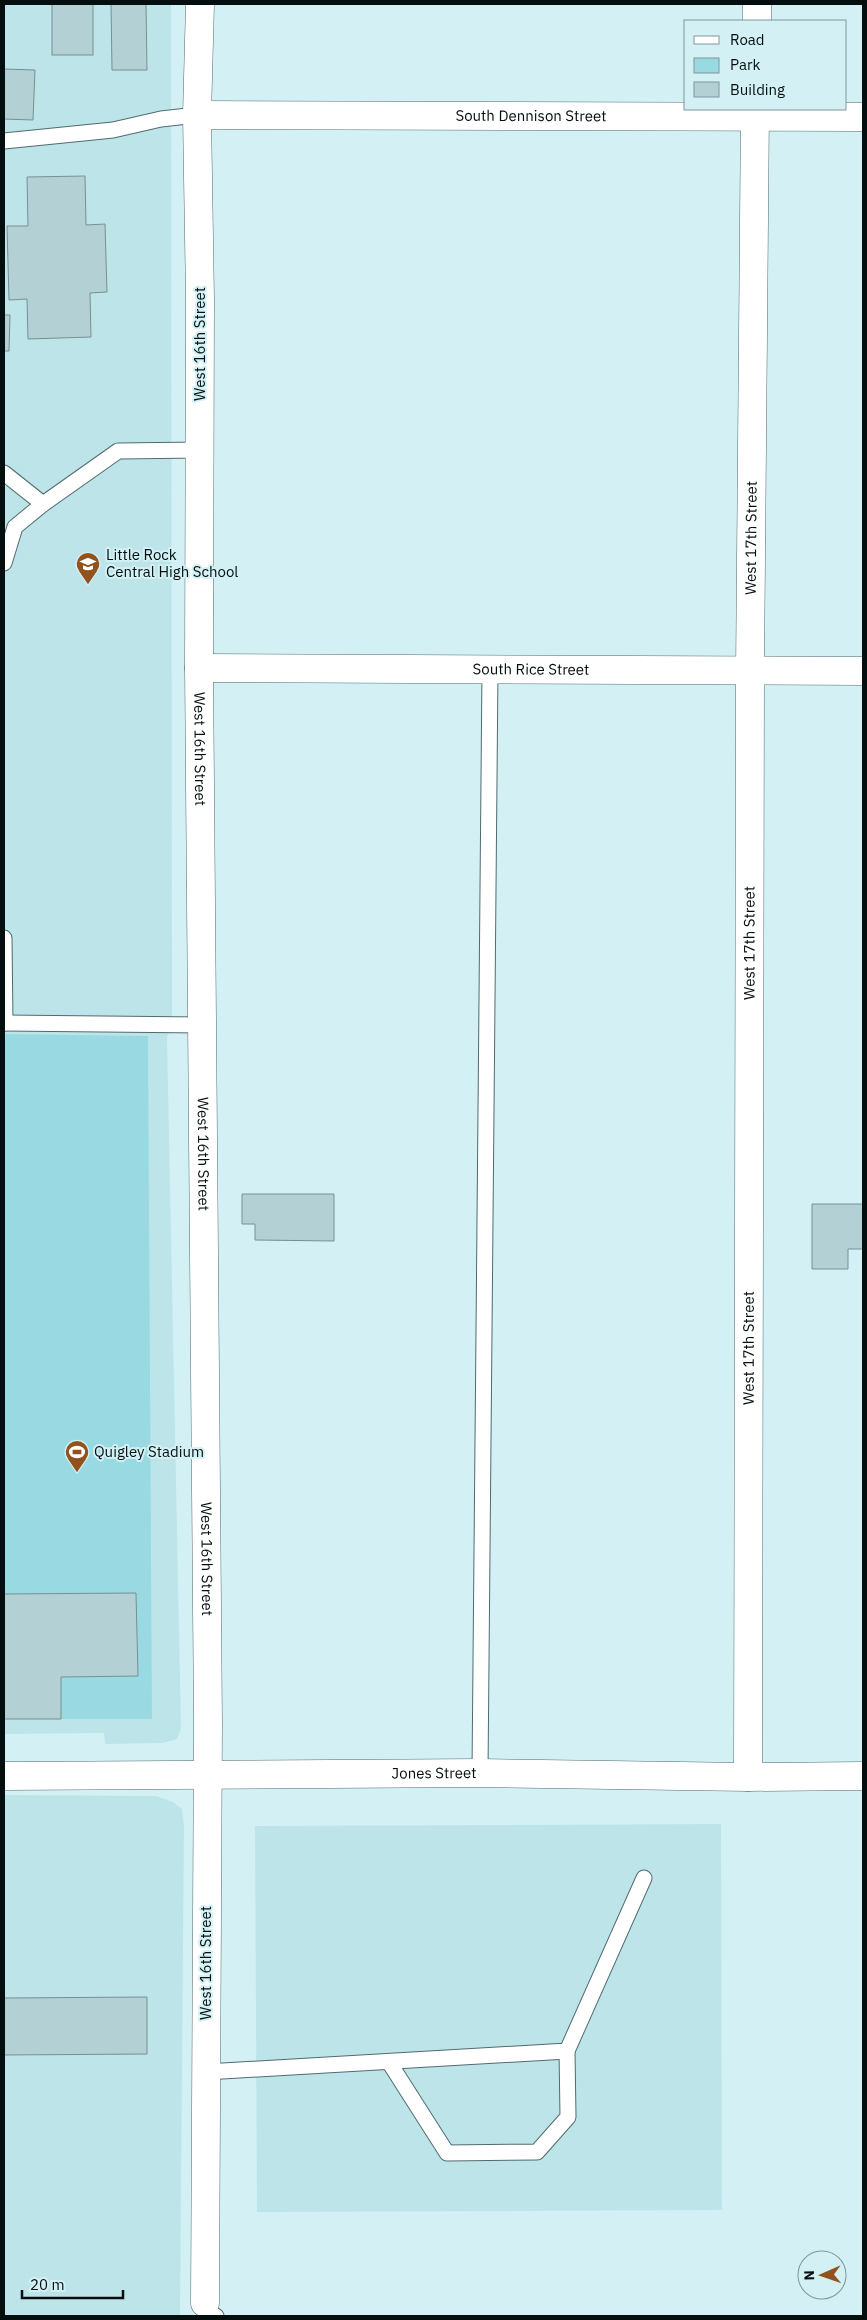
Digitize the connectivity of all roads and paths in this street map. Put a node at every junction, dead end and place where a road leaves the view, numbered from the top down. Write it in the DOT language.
graph roads {
  1 [pos="200,4"];
  2 [pos="757,4"];
  3 [pos="757,20"];
  4 [pos="755,113"];
  5 [pos="198,115"];
  6 [pos="863,116"];
  7 [pos="4,141"];
  8 [pos="200,450"];
  9 [pos="4,473"];
  10 [pos="43,504"];
  11 [pos="4,563"];
  12 [pos="199,668"];
  13 [pos="490,670"];
  14 [pos="750,671"];
  15 [pos="863,671"];
  16 [pos="4,938"];
  17 [pos="4,1023"];
  18 [pos="202,1025"];
  19 [pos="480,1773"];
  20 [pos="4,1776"];
  21 [pos="207,1776"];
  22 [pos="863,1776"];
  23 [pos="748,1777"];
  24 [pos="644,1878"];
  25 [pos="567,2051"];
  26 [pos="390,2062"];
  27 [pos="206,2072"];
  28 [pos="210,2310"];
  1 -- 5 [label="street, West 16th Street"];
  2 -- 3 [label="street"];
  4 -- 5 [label="street, South Dennison Street"];
  4 -- 6 [label="street, South Dennison Street"];
  4 -- 14 [label="street, West 17th Street"];
  5 -- 7 [label="lane"];
  5 -- 8 [label="street, West 16th Street"];
  8 -- 10 [label="lane"];
  8 -- 12 [label="street, West 16th Street"];
  9 -- 10 [label="lane"];
  10 -- 11 [label="lane"];
  12 -- 13 [label="street, South Rice Street"];
  12 -- 18 [label="street, West 16th Street"];
  13 -- 14 [label="street, South Rice Street"];
  13 -- 19 [label="lane"];
  14 -- 15 [label="street, South Rice Street"];
  14 -- 23 [label="street, West 17th Street"];
  16 -- 17 [label="lane"];
  17 -- 18 [label="lane"];
  18 -- 21 [label="street, West 16th Street"];
  19 -- 21 [label="street, Jones Street"];
  19 -- 23 [label="street, Jones Street"];
  20 -- 21 [label="street, Jones Street"];
  21 -- 27 [label="street, West 16th Street"];
  22 -- 23 [label="street, Jones Street"];
  24 -- 25 [label="lane"];
  25 -- 26 [label="lane"];
  25 -- 26 [label="lane"];
  26 -- 27 [label="lane"];
  27 -- 28 [label="street, West 16th Street"];
}
